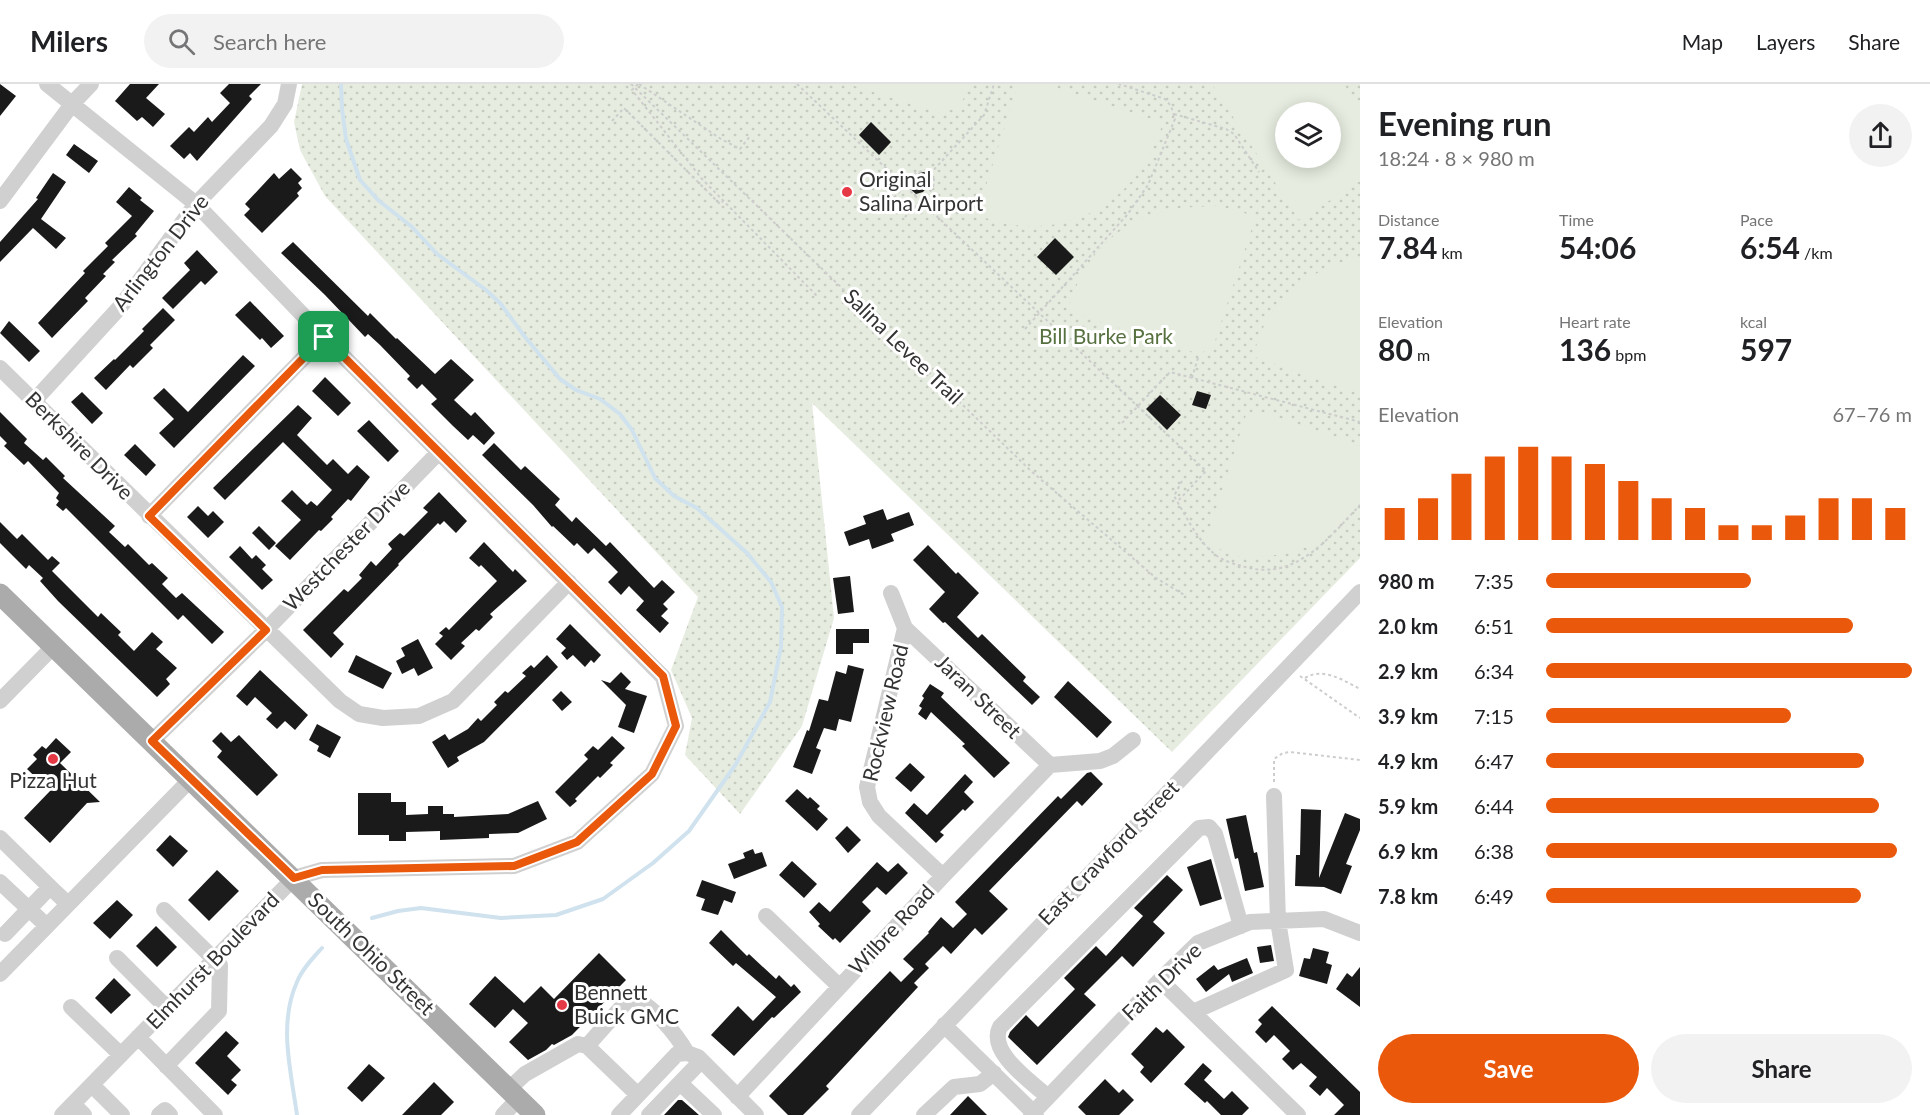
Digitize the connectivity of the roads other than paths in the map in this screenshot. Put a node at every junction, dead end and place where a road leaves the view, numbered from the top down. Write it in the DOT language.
graph roads {
  1 [pos="47,84"];
  2 [pos="91,84"];
  3 [pos="289,84"];
  4 [pos="72,103"];
  5 [pos="0,201"];
  6 [pos="196,204"];
  7 [pos="324,337"];
  8 [pos="0,368"];
  9 [pos="34,402"];
  10 [pos="439,452"];
  11 [pos="149,516"];
  12 [pos="569,582"];
  13 [pos="1360,592"];
  14 [pos="891,593"];
  15 [pos="0,594"];
  16 [pos="905,628"];
  17 [pos="266,630"];
  18 [pos="54,646"];
  19 [pos="0,701"];
  20 [pos="1133,740"];
  21 [pos="152,741"];
  22 [pos="1050,765"];
  23 [pos="191,779"];
  24 [pos="1274,796"];
  25 [pos="0,838"];
  26 [pos="943,876"];
  27 [pos="294,878"];
  28 [pos="0,882"];
  29 [pos="50,887"];
  30 [pos="68,904"];
  31 [pos="28,909"];
  32 [pos="164,910"];
  33 [pos="766,916"];
  34 [pos="1278,921"];
  35 [pos="46,926"];
  36 [pos="1241,926"];
  37 [pos="2,931"];
  38 [pos="1360,933"];
  39 [pos="22,951"];
  40 [pos="117,958"];
  41 [pos="214,959"];
  42 [pos="0,974"];
  43 [pos="1161,980"];
  44 [pos="839,986"];
  45 [pos="71,1007"];
  46 [pos="167,1008"];
  47 [pos="1193,1012"];
  48 [pos="944,1025"];
  49 [pos="138,1038"];
  50 [pos="587,1046"];
  51 [pos="121,1055"];
  52 [pos="688,1056"];
  53 [pos="166,1066"];
  54 [pos="994,1073"];
  55 [pos="680,1083"];
  56 [pos="92,1085"];
  57 [pos="514,1094"];
  58 [pos="638,1095"];
  59 [pos="737,1096"];
  60 [pos="1048,1097"];
  61 [pos="73,1111"];
  62 [pos="1034,1114"];
  63 [pos="122,1115"];
  64 [pos="159,1115"];
  65 [pos="170,1115"];
  66 [pos="216,1115"];
  67 [pos="502,1115"];
  68 [pos="536,1115"];
  69 [pos="619,1115"];
  70 [pos="649,1115"];
  71 [pos="714,1115"];
  72 [pos="756,1115"];
  73 [pos="859,1115"];
  74 [pos="924,1115"];
  75 [pos="1298,1115"];
  1 -- 4 [label="street"];
  2 -- 4 [label="street"];
  3 -- 6 [label="street, Arlington Drive"];
  4 -- 5 [label="street"];
  4 -- 6 [label="street"];
  6 -- 7 [label="street"];
  6 -- 9 [label="street, Arlington Drive"];
  7 -- 10 [label="street"];
  7 -- 11 [label="street"];
  8 -- 9 [label="street, Berkshire Drive"];
  9 -- 11 [label="street, Berkshire Drive"];
  10 -- 12 [label="street"];
  10 -- 17 [label="street, Westchester Drive"];
  11 -- 17 [label="street, Berkshire Drive"];
  12 -- 17 [label="street, Berkshire Drive"];
  12 -- 27 [label="street, Elmhurst Boulevard"];
  13 -- 48 [label="street, East Crawford Street"];
  14 -- 16 [label="street"];
  15 -- 18 [label="main road, South Ohio Street"];
  16 -- 22 [label="street, Jaran Street"];
  16 -- 26 [label="street, Rockview Road"];
  17 -- 21 [label="street, Westchester Drive"];
  18 -- 19 [label="street"];
  18 -- 21 [label="main road, South Ohio Street"];
  20 -- 22 [label="street"];
  21 -- 23 [label="main road, South Ohio Street"];
  22 -- 26 [label="street, Wilbre Road"];
  23 -- 27 [label="main road, South Ohio Street"];
  23 -- 30 [label="street"];
  24 -- 34 [label="street"];
  25 -- 29 [label="street"];
  26 -- 44 [label="street, Wilbre Road"];
  27 -- 41 [label="street, Elmhurst Boulevard"];
  27 -- 57 [label="main road, South Ohio Street"];
  28 -- 31 [label="street"];
  29 -- 30 [label="street"];
  29 -- 31 [label="street"];
  30 -- 35 [label="street"];
  31 -- 35 [label="street"];
  31 -- 37 [label="street"];
  32 -- 41 [label="street"];
  33 -- 44 [label="street"];
  34 -- 36 [label="street, Faith Drive"];
  34 -- 38 [label="street, Faith Drive"];
  34 -- 47 [label="street"];
  35 -- 39 [label="street"];
  36 -- 43 [label="street, Faith Drive"];
  36 -- 60 [label="street"];
  37 -- 39 [label="street"];
  39 -- 42 [label="street"];
  40 -- 46 [label="street"];
  41 -- 46 [label="street, Elmhurst Boulevard"];
  41 -- 53 [label="street"];
  43 -- 47 [label="street"];
  43 -- 60 [label="street, Faith Drive"];
  44 -- 59 [label="street, Wilbre Road"];
  45 -- 51 [label="street"];
  46 -- 49 [label="street, Elmhurst Boulevard"];
  47 -- 75 [label="street"];
  48 -- 54 [label="street"];
  48 -- 73 [label="street, East Crawford Street"];
  49 -- 51 [label="street, Elmhurst Boulevard"];
  49 -- 53 [label="street"];
  50 -- 52 [label="street"];
  50 -- 57 [label="street"];
  50 -- 58 [label="street"];
  51 -- 56 [label="street, Elmhurst Boulevard"];
  52 -- 55 [label="street"];
  52 -- 58 [label="street"];
  52 -- 59 [label="street"];
  53 -- 66 [label="street"];
  54 -- 62 [label="street"];
  54 -- 74 [label="street"];
  55 -- 70 [label="street"];
  55 -- 71 [label="street"];
  56 -- 61 [label="street, Elmhurst Boulevard"];
  56 -- 63 [label="street"];
  57 -- 67 [label="street"];
  57 -- 68 [label="main road, South Ohio Street"];
  58 -- 69 [label="street"];
  59 -- 72 [label="street"];
  60 -- 62 [label="street, Faith Drive"];
  64 -- 65 [label="street"];
}
